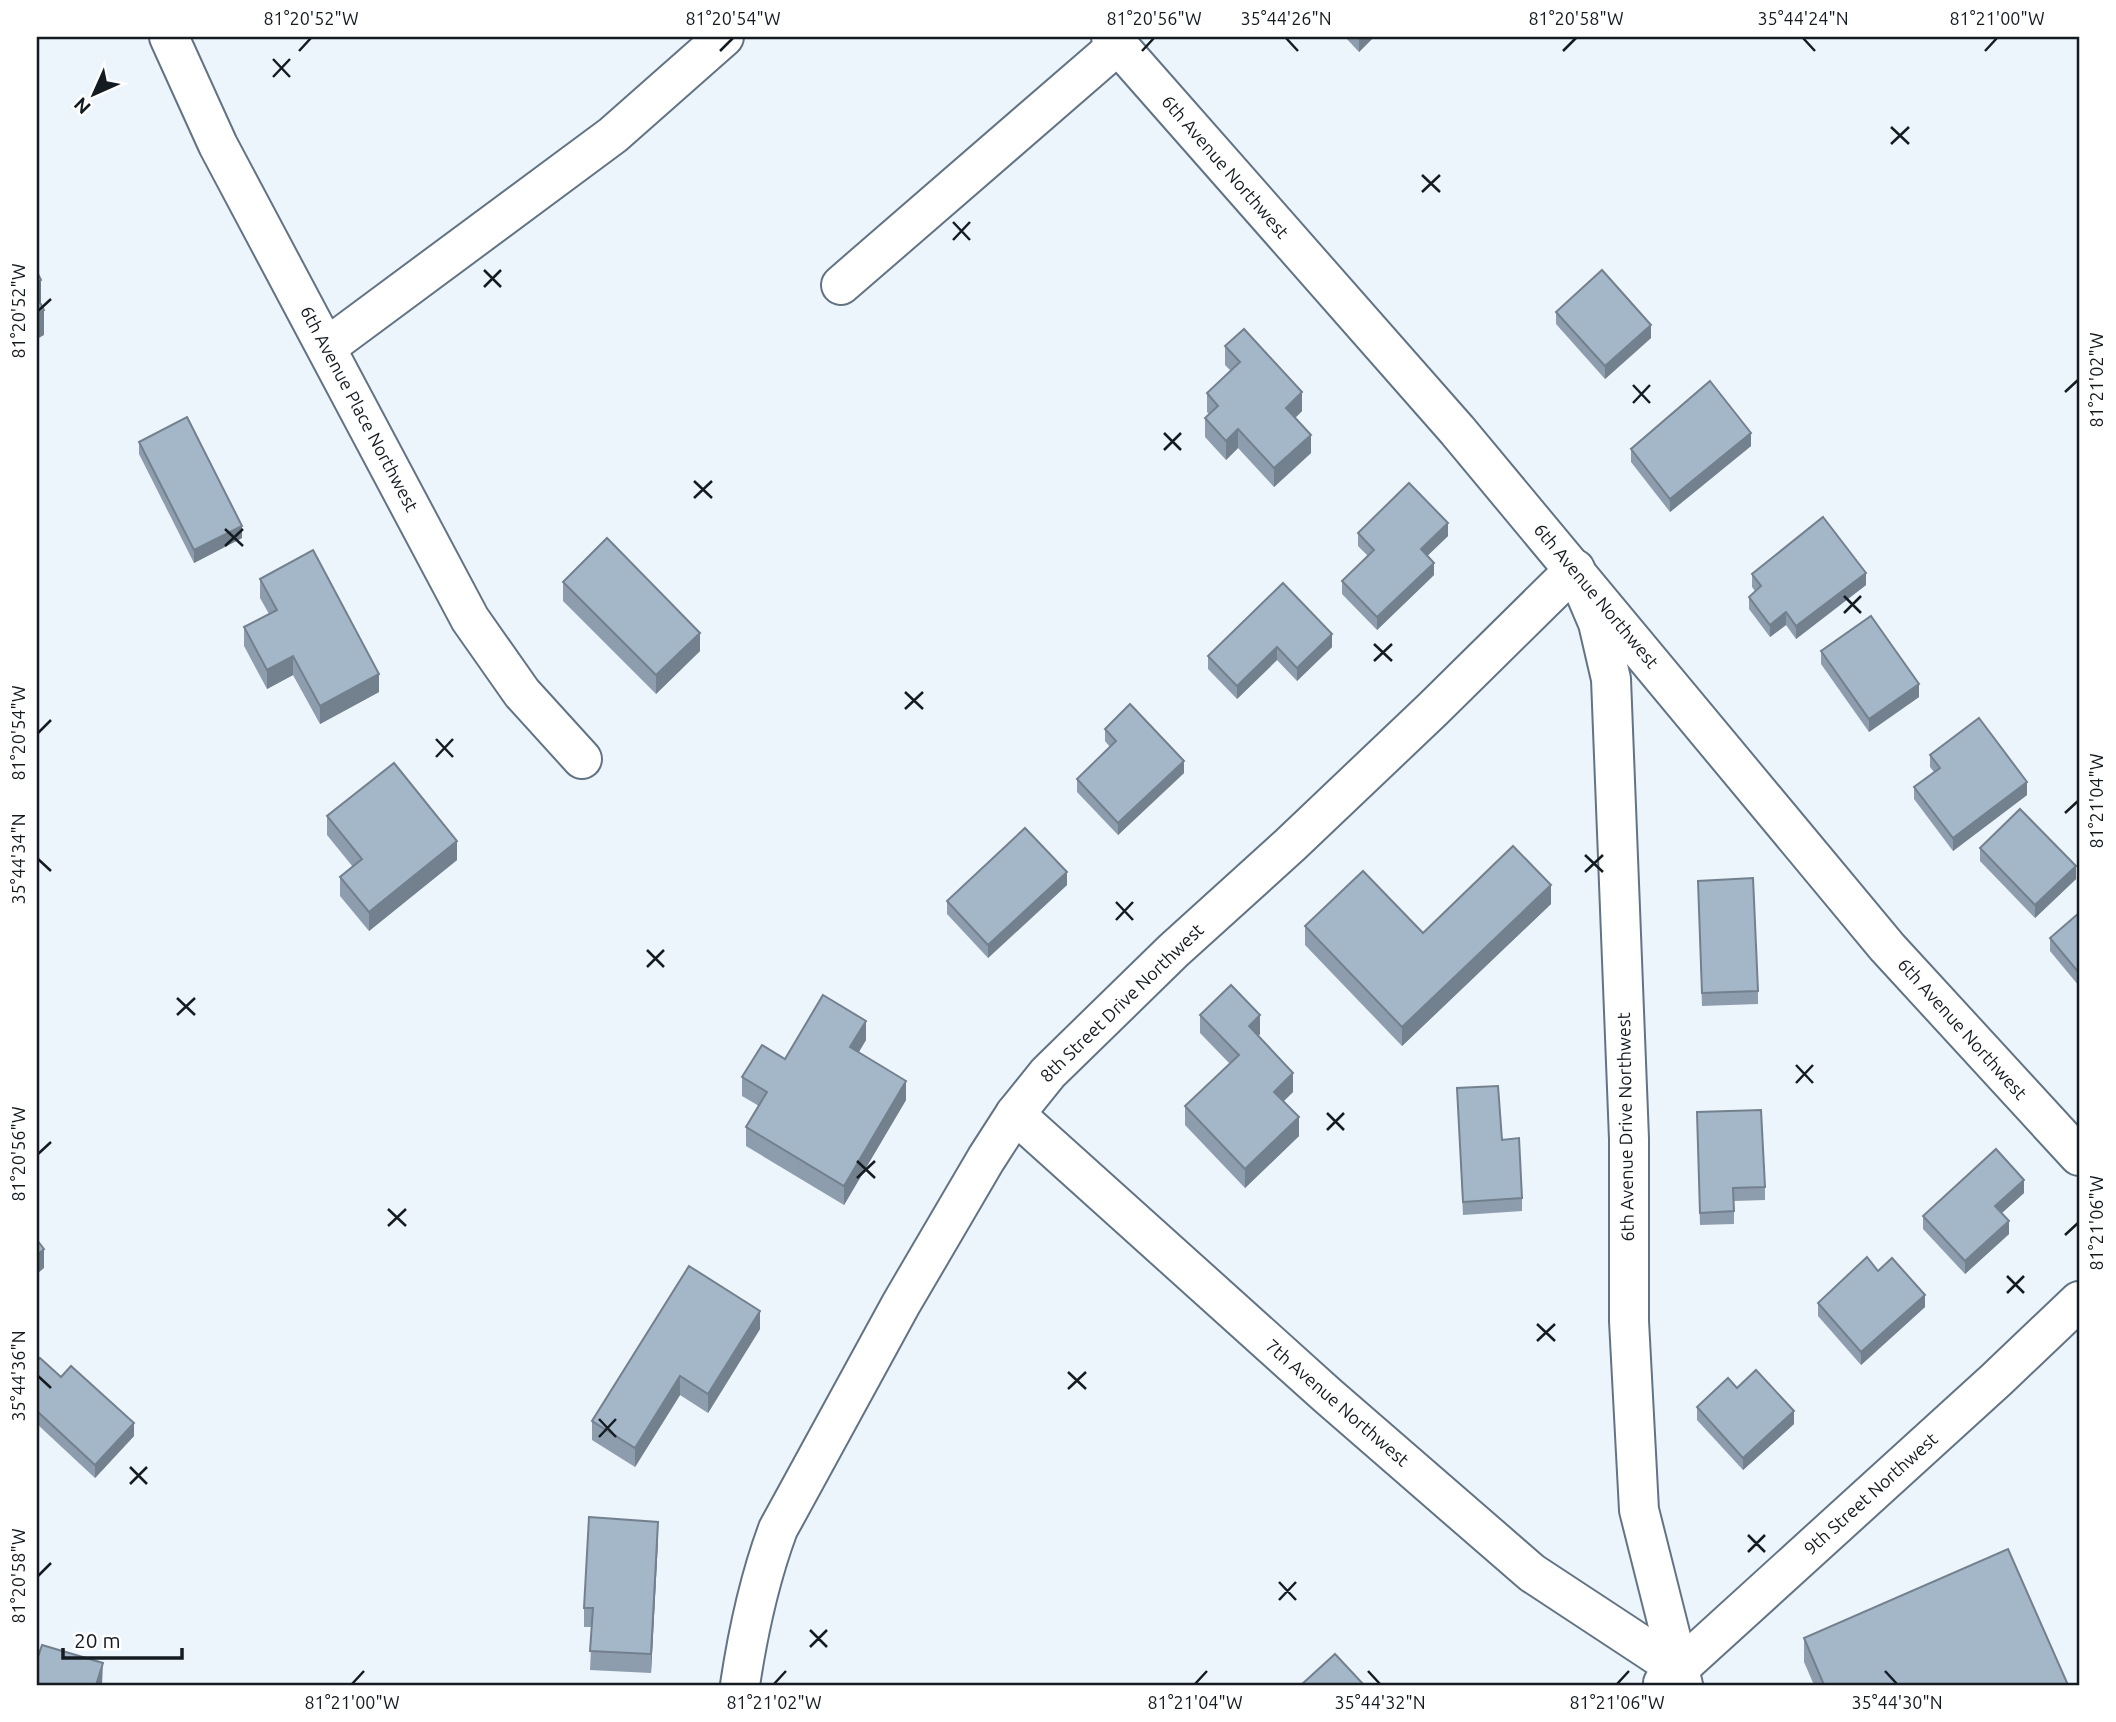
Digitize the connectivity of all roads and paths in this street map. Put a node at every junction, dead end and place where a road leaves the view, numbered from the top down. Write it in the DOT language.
graph roads {
  1 [pos="169,37"];
  2 [pos="724,37"];
  3 [pos="1114,41"];
  4 [pos="841,285"];
  5 [pos="327,347"];
  6 [pos="1575,569"];
  7 [pos="582,759"];
  8 [pos="1015,1114"];
  9 [pos="2079,1156"];
  10 [pos="2079,1301"];
  11 [pos="1674,1680"];
  12 [pos="740,1685"];
  1 -- 5 [label="street, 6th Avenue Place Northwest"];
  2 -- 5 [label="street"];
  3 -- 4 [label="street"];
  3 -- 6 [label="street, 6th Avenue Northwest"];
  5 -- 7 [label="street, 6th Avenue Place Northwest"];
  6 -- 8 [label="street, 8th Street Drive Northwest"];
  6 -- 9 [label="street, 6th Avenue Northwest"];
  6 -- 11 [label="street, 6th Avenue Drive Northwest"];
  8 -- 11 [label="street, 7th Avenue Northwest"];
  8 -- 12 [label="street, 8th Street Drive Northwest"];
  10 -- 11 [label="street, 9th Street Northwest"];
}
